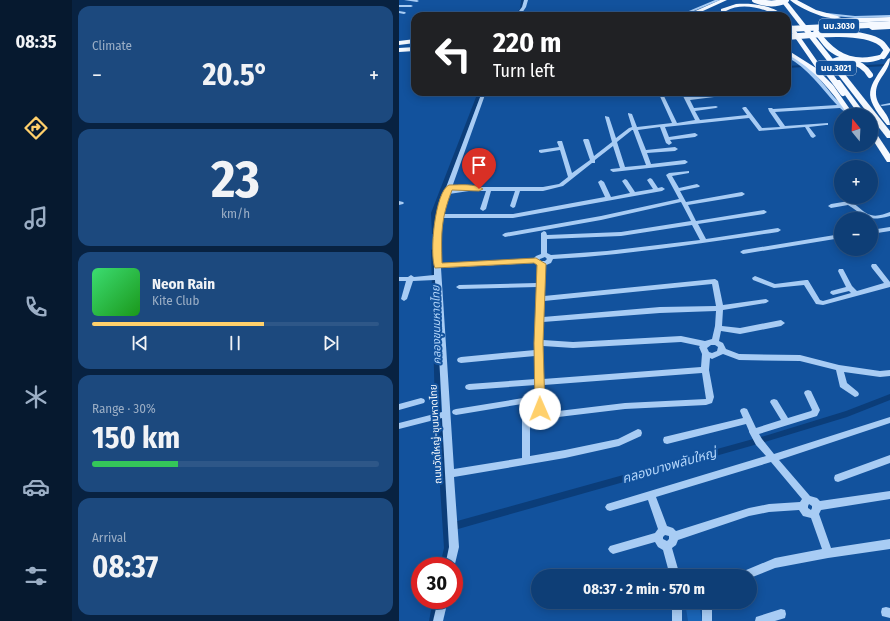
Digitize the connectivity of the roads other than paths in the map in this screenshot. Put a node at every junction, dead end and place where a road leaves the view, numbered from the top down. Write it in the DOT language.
graph roads {
  1 [pos="406,0"];
  2 [pos="411,0"];
  3 [pos="526,0"];
  4 [pos="718,0"];
  5 [pos="755,0"];
  6 [pos="777,0"];
  7 [pos="785,0"];
  8 [pos="793,0"];
  9 [pos="417,1"];
  10 [pos="728,1"];
  11 [pos="399,6"];
  12 [pos="411,6"];
  13 [pos="399,12"];
  14 [pos="520,12"];
  15 [pos="689,12"];
  16 [pos="697,12"];
  17 [pos="719,12"];
  18 [pos="723,12"];
  19 [pos="775,12"];
  20 [pos="786,12"];
  21 [pos="405,13"];
  22 [pos="791,19"];
  23 [pos="865,19"];
  24 [pos="890,22"];
  25 [pos="791,27"];
  26 [pos="791,27"];
  27 [pos="791,36"];
  28 [pos="791,36"];
  29 [pos="820,36"];
  30 [pos="820,36"];
  31 [pos="820,36"];
  32 [pos="820,36"];
  33 [pos="890,45"];
  34 [pos="411,46"];
  35 [pos="411,46"];
  36 [pos="400,47"];
  37 [pos="791,54"];
  38 [pos="791,58"];
  39 [pos="890,60"];
  40 [pos="890,71"];
  41 [pos="825,79"];
  42 [pos="483,96"];
  43 [pos="662,96"];
  44 [pos="685,96"];
  45 [pos="714,96"];
  46 [pos="686,99"];
  47 [pos="890,104"];
  48 [pos="882,105"];
  49 [pos="841,106"];
  50 [pos="716,107"];
  51 [pos="745,108"];
  52 [pos="846,108"];
  53 [pos="854,108"];
  54 [pos="858,108"];
  55 [pos="874,108"];
  56 [pos="692,110"];
  57 [pos="878,113"];
  58 [pos="630,114"];
  59 [pos="890,115"];
  60 [pos="750,116"];
  61 [pos="607,117"];
  62 [pos="698,121"];
  63 [pos="890,123"];
  64 [pos="675,124"];
  65 [pos="826,124"];
  66 [pos="662,125"];
  67 [pos="806,126"];
  68 [pos="635,128"];
  69 [pos="784,128"];
  70 [pos="890,130"];
  71 [pos="695,135"];
  72 [pos="813,136"];
  73 [pos="878,136"];
  74 [pos="890,136"];
  75 [pos="667,139"];
  76 [pos="586,140"];
  77 [pos="615,143"];
  78 [pos="878,143"];
  79 [pos="878,149"];
  80 [pos="541,151"];
  81 [pos="644,152"];
  82 [pos="890,152"];
  83 [pos="593,162"];
  84 [pos="685,162"];
  85 [pos="890,162"];
  86 [pos="649,166"];
  87 [pos="623,169"];
  88 [pos="613,170"];
  89 [pos="687,172"];
  90 [pos="571,178"];
  91 [pos="650,180"];
  92 [pos="625,181"];
  93 [pos="601,182"];
  94 [pos="697,186"];
  95 [pos="489,189"];
  96 [pos="518,189"];
  97 [pos="662,189"];
  98 [pos="448,190"];
  99 [pos="656,190"];
  100 [pos="677,190"];
  101 [pos="633,194"];
  102 [pos="742,194"];
  103 [pos="609,198"];
  104 [pos="684,202"];
  105 [pos="513,206"];
  106 [pos="831,206"];
  107 [pos="483,209"];
  108 [pos="764,212"];
  109 [pos="861,212"];
  110 [pos="440,214"];
  111 [pos="890,214"];
  112 [pos="878,217"];
  113 [pos="695,223"];
  114 [pos="545,228"];
  115 [pos="890,229"];
  116 [pos="778,230"];
  117 [pos="878,231"];
  118 [pos="505,235"];
  119 [pos="544,237"];
  120 [pos="834,237"];
  121 [pos="704,241"];
  122 [pos="743,252"];
  123 [pos="547,256"];
  124 [pos="538,262"];
  125 [pos="438,266"];
  126 [pos="875,266"];
  127 [pos="841,271"];
  128 [pos="432,277"];
  129 [pos="755,278"];
  130 [pos="406,279"];
  131 [pos="889,284"];
  132 [pos="541,286"];
  133 [pos="459,287"];
  134 [pos="850,288"];
  135 [pos="833,293"];
  136 [pos="856,294"];
  137 [pos="540,298"];
  138 [pos="404,299"];
  139 [pos="766,301"];
  140 [pos="721,308"];
  141 [pos="539,320"];
  142 [pos="781,323"];
  143 [pos="719,328"];
  144 [pos="715,342"];
  145 [pos="539,343"];
  146 [pos="705,344"];
  147 [pos="722,351"];
  148 [pos="539,353"];
  149 [pos="706,354"];
  150 [pos="461,360"];
  151 [pos="839,368"];
  152 [pos="705,370"];
  153 [pos="890,373"];
  154 [pos="539,381"];
  155 [pos="469,387"];
  156 [pos="807,393"];
  157 [pos="855,394"];
  158 [pos="421,401"];
  159 [pos="774,402"];
  160 [pos="399,407"];
  161 [pos="744,411"];
  162 [pos="456,412"];
  163 [pos="444,414"];
  164 [pos="748,420"];
  165 [pos="890,420"];
  166 [pos="786,422"];
  167 [pos="399,426"];
  168 [pos="753,432"];
  169 [pos="638,433"];
  170 [pos="667,440"];
  171 [pos="773,457"];
  172 [pos="890,459"];
  173 [pos="525,461"];
  174 [pos="449,474"];
  175 [pos="838,478"];
  176 [pos="651,495"];
  177 [pos="890,495"];
  178 [pos="805,503"];
  179 [pos="610,507"];
  180 [pos="816,509"];
  181 [pos="661,534"];
  182 [pos="673,537"];
  183 [pos="890,544"];
  184 [pos="667,546"];
  185 [pos="613,549"];
  186 [pos="828,553"];
  187 [pos="451,557"];
  188 [pos="673,569"];
  189 [pos="757,570"];
  190 [pos="441,609"];
  191 [pos="677,609"];
  192 [pos="707,609"];
  193 [pos="781,614"];
  194 [pos="438,621"];
  195 [pos="677,621"];
  196 [pos="707,621"];
  197 [pos="760,621"];
  1 -- 2 [label="street"];
  2 -- 9 [label="street"];
  3 -- 14 [label="street"];
  4 -- 15 [label="street"];
  5 -- 7 [label="main road, bridge"];
  6 -- 20 [label="main road, นบ.3021"];
  7 -- 74 [label="main road, นบ.3021"];
  8 -- 23 [label="main road"];
  8 -- 24 [label="street"];
  8 -- 29 [label="main road, bridge"];
  10 -- 16 [label="main road"];
  10 -- 17 [label="main road"];
  11 -- 12 [label="street"];
  13 -- 21 [label="street"];
  18 -- 19 [label="main road"];
  22 -- 54 [label="main road, นบ.3021"];
  23 -- 24 [label="main road"];
  23 -- 24 [label="main road"];
  24 -- 25 [label="main road, นบ.3030, bridge"];
  26 -- 41 [label="main road"];
  27 -- 32 [label="main road, bridge"];
  28 -- 33 [label="main road, bridge"];
  30 -- 31 [label="main road, bridge"];
  34 -- 36 [label="main road"];
  35 -- 36 [label="main road"];
  37 -- 41 [label="main road"];
  38 -- 49 [label="street"];
  39 -- 63 [label="main road"];
  40 -- 48 [label="main road"];
  41 -- 52 [label="main road"];
  42 -- 98 [label="street, ถนนวัดใหญ่-ขุนมหาดไทย"];
  43 -- 64 [label="street"];
  44 -- 46 [label="street"];
  45 -- 46 [label="street"];
  46 -- 56 [label="street"];
  47 -- 48 [label="street"];
  48 -- 59 [label="main road"];
  49 -- 69 [label="street"];
  50 -- 56 [label="street"];
  51 -- 60 [label="street"];
  53 -- 55 [label="main road, bridge"];
  56 -- 62 [label="street"];
  57 -- 70 [label="main road, bridge"];
  58 -- 68 [label="street"];
  60 -- 62 [label="street"];
  60 -- 69 [label="street"];
  61 -- 77 [label="street"];
  62 -- 64 [label="street"];
  64 -- 66 [label="street"];
  65 -- 67 [label="street"];
  66 -- 68 [label="street"];
  66 -- 75 [label="street"];
  67 -- 69 [label="street"];
  67 -- 72 [label="street"];
  68 -- 77 [label="street"];
  68 -- 81 [label="street"];
  71 -- 75 [label="street"];
  73 -- 82 [label="main road"];
  75 -- 81 [label="street"];
  76 -- 83 [label="street"];
  77 -- 83 [label="street"];
  77 -- 87 [label="street"];
  78 -- 85 [label="main road"];
  79 -- 85 [label="main road"];
  80 -- 90 [label="street"];
  81 -- 86 [label="street"];
  83 -- 90 [label="street"];
  84 -- 86 [label="street"];
  86 -- 87 [label="street"];
  87 -- 88 [label="street"];
  89 -- 100 [label="street"];
  90 -- 96 [label="street"];
  91 -- 99 [label="street"];
  92 -- 101 [label="street"];
  93 -- 103 [label="street"];
  94 -- 100 [label="street"];
  95 -- 96 [label="street"];
  95 -- 98 [label="street"];
  95 -- 107 [label="street"];
  96 -- 105 [label="street"];
  97 -- 99 [label="street"];
  98 -- 110 [label="street, ถนนวัดใหญ่-ขุนมหาดไทย"];
  99 -- 101 [label="street"];
  100 -- 104 [label="street"];
  101 -- 103 [label="street"];
  102 -- 104 [label="street"];
  103 -- 110 [label="street"];
  104 -- 113 [label="street"];
  104 -- 114 [label="street"];
  106 -- 109 [label="street"];
  108 -- 113 [label="street"];
  110 -- 125 [label="street, ถนนวัดใหญ่-ขุนมหาดไทย"];
  111 -- 112 [label="street"];
  113 -- 119 [label="street"];
  113 -- 121 [label="street"];
  114 -- 118 [label="street"];
  114 -- 119 [label="street"];
  115 -- 117 [label="street"];
  116 -- 121 [label="street"];
  119 -- 123 [label="street"];
  120 -- 122 [label="street"];
  121 -- 123 [label="street"];
  123 -- 124 [label="street"];
  124 -- 125 [label="street"];
  124 -- 132 [label="street"];
  125 -- 128 [label="street, ถนนวัดใหญ่-ขุนมหาดไทย"];
  126 -- 131 [label="street"];
  127 -- 134 [label="street"];
  128 -- 130 [label="street"];
  128 -- 163 [label="street, ถนนวัดใหญ่-ขุนมหาดไทย"];
  129 -- 136 [label="street"];
  130 -- 138 [label="street"];
  131 -- 136 [label="street"];
  132 -- 133 [label="street"];
  132 -- 137 [label="street"];
  134 -- 135 [label="street"];
  134 -- 136 [label="street"];
  137 -- 140 [label="street"];
  137 -- 141 [label="street"];
  139 -- 140 [label="street"];
  140 -- 141 [label="street"];
  140 -- 143 [label="street"];
  141 -- 145 [label="street"];
  142 -- 143 [label="street"];
  143 -- 144 [label="street"];
  144 -- 146 [label="street"];
  144 -- 147 [label="street"];
  145 -- 146 [label="street"];
  145 -- 148 [label="street"];
  146 -- 149 [label="street"];
  147 -- 149 [label="street"];
  147 -- 151 [label="street"];
  148 -- 150 [label="street"];
  148 -- 154 [label="street"];
  149 -- 152 [label="street"];
  151 -- 153 [label="street"];
  151 -- 157 [label="street"];
  152 -- 154 [label="street"];
  152 -- 154 [label="street"];
  154 -- 155 [label="street"];
  156 -- 166 [label="street"];
  158 -- 160 [label="street"];
  159 -- 166 [label="street"];
  161 -- 164 [label="street"];
  162 -- 173 [label="street"];
  163 -- 167 [label="street"];
  163 -- 174 [label="street, ถนนวัดใหญ่-ขุนมหาดไทย"];
  164 -- 168 [label="street"];
  164 -- 170 [label="street"];
  165 -- 171 [label="street"];
  166 -- 168 [label="street"];
  168 -- 171 [label="street"];
  169 -- 173 [label="street"];
  171 -- 176 [label="street"];
  171 -- 178 [label="street"];
  172 -- 175 [label="street"];
  173 -- 174 [label="street"];
  174 -- 187 [label="street, ถนนวัดใหญ่-ขุนมหาดไทย"];
  176 -- 179 [label="street"];
  176 -- 181 [label="street"];
  177 -- 180 [label="street"];
  178 -- 180 [label="street"];
  178 -- 182 [label="street"];
  180 -- 186 [label="street"];
  181 -- 182 [label="street"];
  181 -- 184 [label="street"];
  181 -- 185 [label="street"];
  182 -- 184 [label="street"];
  183 -- 186 [label="street"];
  184 -- 188 [label="street"];
  186 -- 189 [label="street"];
  190 -- 194 [label="street"];
  191 -- 195 [label="street"];
  192 -- 196 [label="street"];
  193 -- 197 [label="street"];
}
